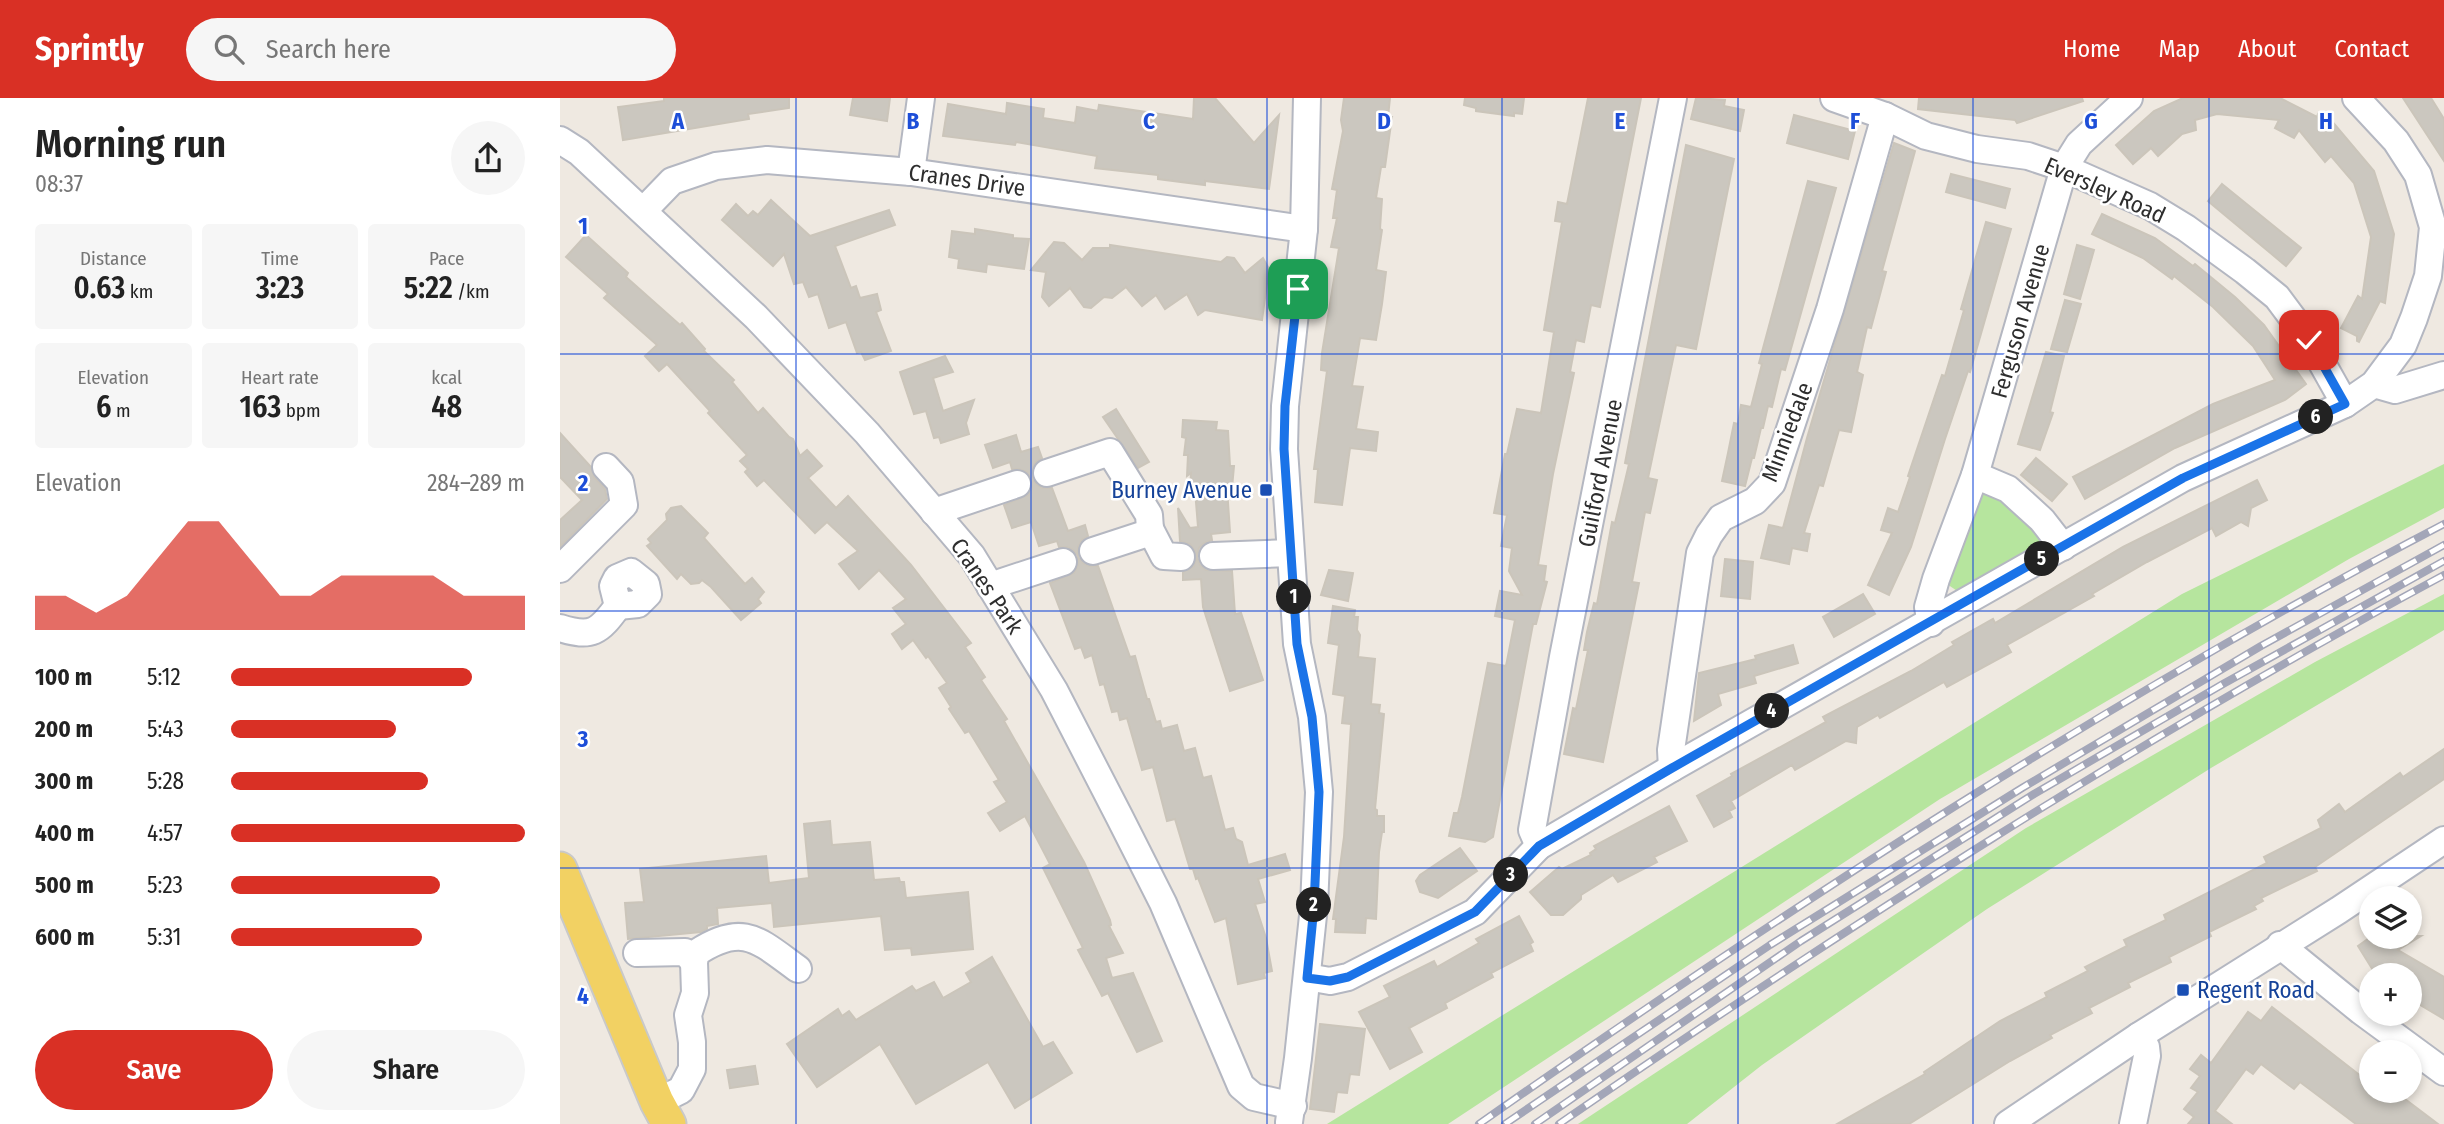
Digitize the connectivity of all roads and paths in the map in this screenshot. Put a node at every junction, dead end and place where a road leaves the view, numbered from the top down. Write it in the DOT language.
graph roads {
  1 [pos="921,98"];
  2 [pos="1307,98"];
  3 [pos="1673,98"];
  4 [pos="1834,98"];
  5 [pos="2129,98"];
  6 [pos="2357,98"];
  7 [pos="1885,117"];
  8 [pos="560,140"];
  9 [pos="2064,168"];
  10 [pos="911,172"];
  11 [pos="643,211"];
  12 [pos="1304,229"];
  13 [pos="2444,375"];
  14 [pos="2374,384"];
  15 [pos="2345,404"];
  16 [pos="606,467"];
  17 [pos="1047,473"];
  18 [pos="1975,475"];
  19 [pos="1017,484"];
  20 [pos="934,512"];
  21 [pos="1150,529"];
  22 [pos="2063,547"];
  23 [pos="1093,551"];
  24 [pos="1290,553"];
  25 [pos="1213,556"];
  26 [pos="1181,557"];
  27 [pos="1063,562"];
  28 [pos="560,569"];
  29 [pos="990,586"];
  30 [pos="618,606"];
  31 [pos="1931,623"];
  32 [pos="560,628"];
  33 [pos="1672,768"];
  34 [pos="2444,840"];
  35 [pos="1539,846"];
  36 [pos="560,869"];
  37 [pos="2280,945"];
  38 [pos="637,953"];
  39 [pos="694,962"];
  40 [pos="798,969"];
  41 [pos="1307,978"];
  42 [pos="2139,1036"];
  43 [pos="2444,1072"];
  44 [pos="663,1113"];
  45 [pos="1291,1115"];
  46 [pos="2008,1124"];
  47 [pos="2133,1124"];
  1 -- 10 [label="street"];
  2 -- 12 [label="street"];
  3 -- 35 [label="street, Guilford Avenue"];
  4 -- 7 [label="street, Eversley Road"];
  5 -- 9 [label="street, Ferguson Avenue"];
  6 -- 14 [label="street"];
  7 -- 9 [label="street, Eversley Road"];
  7 -- 33 [label="street, Minniedale"];
  8 -- 11 [label="street, Cranes Park"];
  9 -- 15 [label="street, Eversley Road"];
  9 -- 18 [label="street, Ferguson Avenue"];
  10 -- 11 [label="street, Cranes Drive"];
  10 -- 12 [label="street, Cranes Drive"];
  11 -- 20 [label="street, Cranes Park"];
  12 -- 24 [label="street"];
  13 -- 14 [label="street"];
  14 -- 15 [label="street"];
  15 -- 22 [label="street"];
  16 -- 28 [label="street"];
  17 -- 21 [label="street"];
  18 -- 22 [label="street"];
  18 -- 31 [label="street, Ferguson Avenue"];
  19 -- 20 [label="street"];
  20 -- 29 [label="street, Cranes Park"];
  21 -- 23 [label="street"];
  21 -- 26 [label="street"];
  22 -- 31 [label="street"];
  24 -- 25 [label="street"];
  24 -- 41 [label="street"];
  27 -- 29 [label="street"];
  29 -- 45 [label="street, Cranes Park"];
  30 -- 32 [label="street"];
  31 -- 33 [label="street"];
  33 -- 35 [label="street"];
  34 -- 37 [label="street"];
  35 -- 41 [label="street"];
  36 -- 44 [label="main road"];
  37 -- 42 [label="street"];
  37 -- 43 [label="street"];
  38 -- 39 [label="street"];
  39 -- 40 [label="street"];
  39 -- 44 [label="street"];
  41 -- 45 [label="street"];
  42 -- 46 [label="street"];
  42 -- 47 [label="street"];
}
